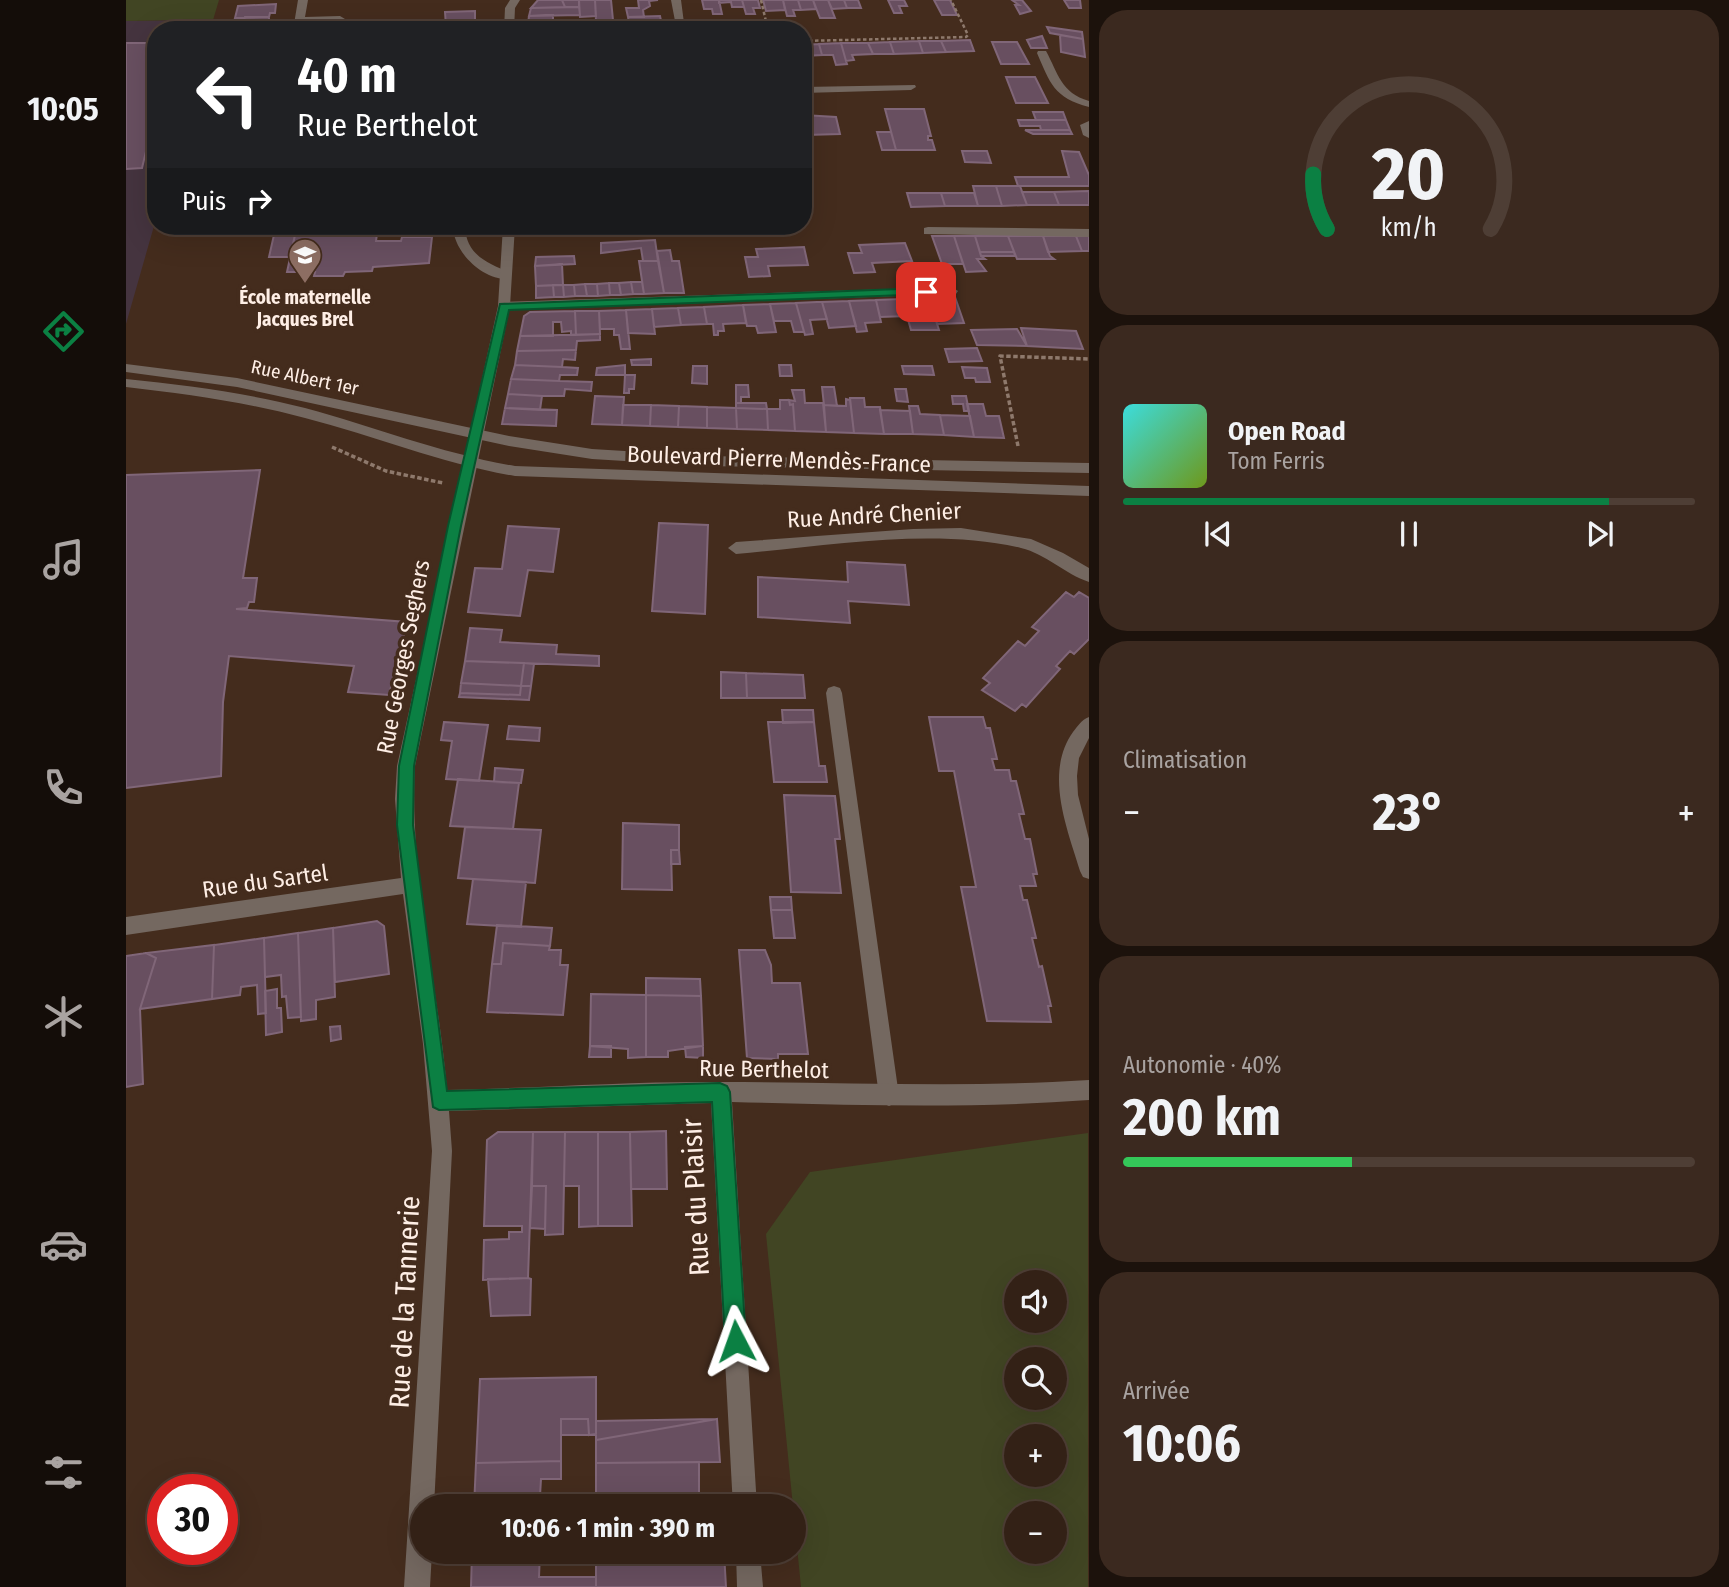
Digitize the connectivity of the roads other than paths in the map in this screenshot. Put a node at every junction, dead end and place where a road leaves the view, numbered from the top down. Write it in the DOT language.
graph roads {
  1 [pos="303,0"];
  2 [pos="515,0"];
  3 [pos="676,0"];
  4 [pos="340,19"];
  5 [pos="300,21"];
  6 [pos="326,21"];
  7 [pos="509,21"];
  8 [pos="680,21"];
  9 [pos="1042,52"];
  10 [pos="911,87"];
  11 [pos="812,90"];
  12 [pos="1088,104"];
  13 [pos="1088,124"];
  14 [pos="1088,135"];
  15 [pos="928,231"];
  16 [pos="1088,233"];
  17 [pos="460,235"];
  18 [pos="509,235"];
  19 [pos="507,276"];
  20 [pos="952,291"];
  21 [pos="504,306"];
  22 [pos="126,368"];
  23 [pos="126,383"];
  24 [pos="474,434"];
  25 [pos="468,462"];
  26 [pos="1088,468"];
  27 [pos="1088,491"];
  28 [pos="736,548"];
  29 [pos="1088,576"];
  30 [pos="834,693"];
  31 [pos="1088,724"];
  32 [pos="1088,872"];
  33 [pos="411,885"];
  34 [pos="126,926"];
  35 [pos="1088,1090"];
  36 [pos="720,1092"];
  37 [pos="889,1096"];
  38 [pos="439,1101"];
  39 [pos="423,1494"];
  40 [pos="744,1494"];
  41 [pos="418,1564"];
  42 [pos="749,1564"];
  43 [pos="417,1587"];
  44 [pos="750,1587"];
  1 -- 5 [label="street"];
  2 -- 7 [label="street"];
  3 -- 8 [label="street"];
  4 -- 6 [label="street"];
  9 -- 12 [label="street"];
  10 -- 11 [label="street"];
  13 -- 14 [label="street"];
  15 -- 16 [label="street"];
  17 -- 19 [label="street"];
  18 -- 19 [label="street, Rue Georges Seghers"];
  19 -- 21 [label="street, Rue Georges Seghers"];
  20 -- 21 [label="street"];
  21 -- 24 [label="street, Rue Georges Seghers"];
  22 -- 24 [label="street, Rue Albert 1er"];
  23 -- 25 [label="street, Rue Albert 1er"];
  24 -- 25 [label="street, Rue Georges Seghers"];
  24 -- 26 [label="street, Boulevard Pierre Mendès-France"];
  25 -- 27 [label="street, Boulevard Pierre Mendès-France"];
  25 -- 33 [label="street, Rue Georges Seghers"];
  28 -- 29 [label="street, Rue André Chenier"];
  30 -- 37 [label="street"];
  31 -- 32 [label="street"];
  33 -- 34 [label="street, Rue du Sartel"];
  33 -- 38 [label="street, Rue Georges Seghers"];
  35 -- 37 [label="street, Rue Berthelot"];
  36 -- 37 [label="street, Rue Berthelot"];
  36 -- 38 [label="street, Rue Berthelot"];
  36 -- 40 [label="street, Rue du Plaisir"];
  38 -- 39 [label="street, Rue de la Tannerie"];
  41 -- 43 [label="street, Rue de la Tannerie"];
  42 -- 44 [label="street"];
}
